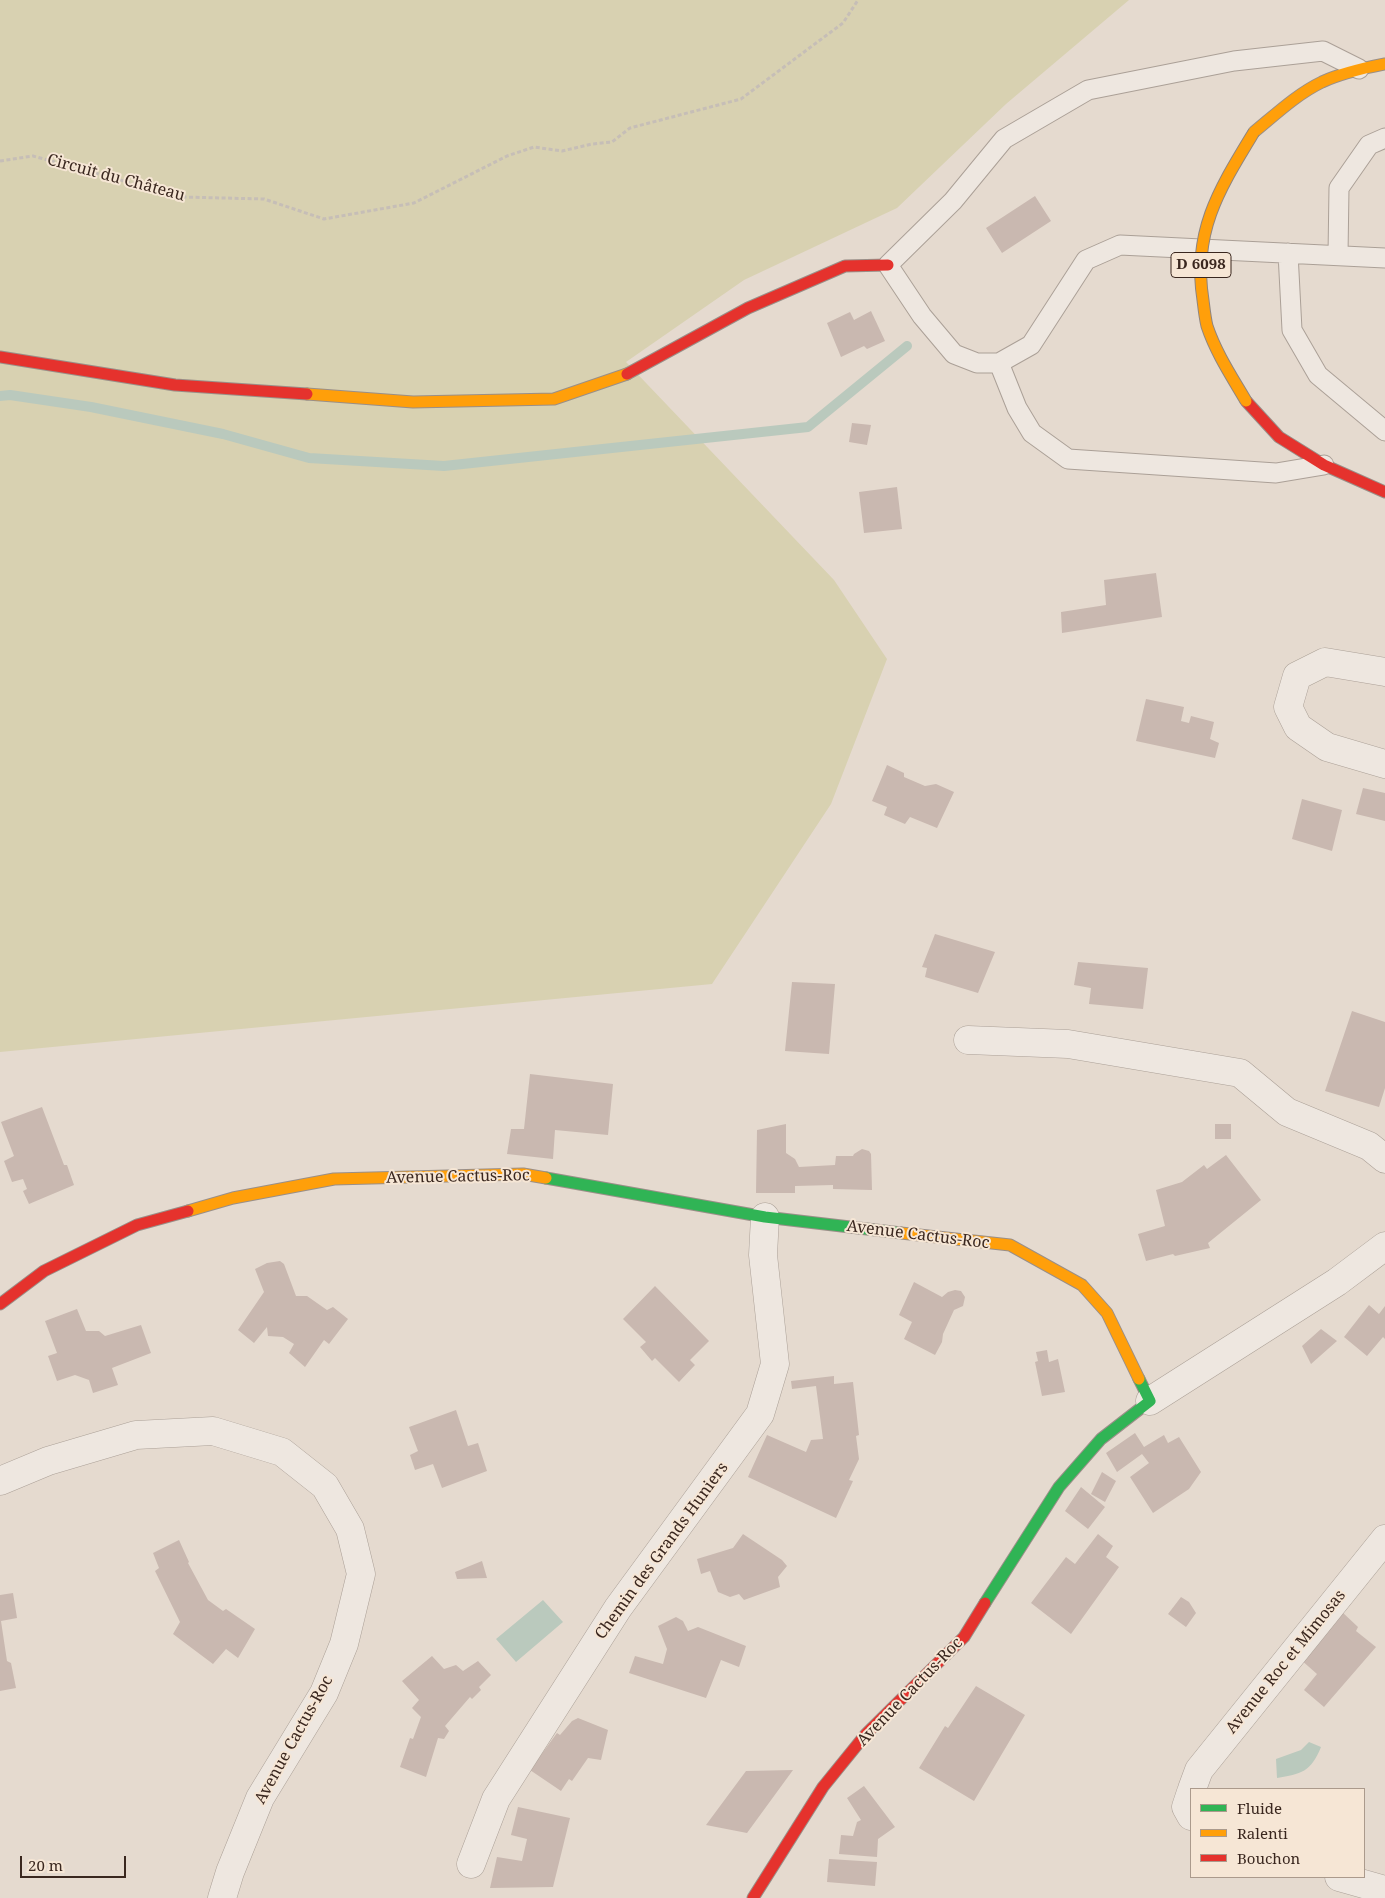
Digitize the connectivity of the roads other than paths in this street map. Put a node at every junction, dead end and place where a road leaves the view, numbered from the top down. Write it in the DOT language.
graph roads {
  1 [pos="1385,64"];
  2 [pos="1359,70"];
  3 [pos="1385,138"];
  4 [pos="1288,253"];
  5 [pos="1338,256"];
  6 [pos="1385,258"];
  7 [pos="888,265"];
  8 [pos="0,357"];
  9 [pos="999,363"];
  10 [pos="1385,431"];
  11 [pos="1324,465"];
  12 [pos="1385,492"];
  13 [pos="1385,672"];
  14 [pos="1385,764"];
  15 [pos="968,1040"];
  16 [pos="1385,1159"];
  17 [pos="765,1217"];
  18 [pos="1385,1246"];
  19 [pos="0,1304"];
  20 [pos="1150,1400"];
  21 [pos="0,1481"];
  22 [pos="1385,1539"];
  23 [pos="1193,1788"];
  24 [pos="1190,1796"];
  25 [pos="1190,1814"];
  26 [pos="472,1864"];
  27 [pos="1343,1878"];
  28 [pos="1385,1890"];
  29 [pos="222,1898"];
  30 [pos="753,1898"];
  1 -- 2 [label="street, D 6098"];
  2 -- 7 [label="lane"];
  2 -- 11 [label="street, D 6098, bridge"];
  3 -- 5 [label="lane"];
  4 -- 5 [label="lane"];
  4 -- 9 [label="lane"];
  4 -- 10 [label="lane"];
  5 -- 6 [label="lane"];
  7 -- 8 [label="street"];
  7 -- 9 [label="lane"];
  9 -- 11 [label="lane"];
  11 -- 12 [label="street, D 6098"];
  13 -- 14 [label="street"];
  15 -- 16 [label="street"];
  17 -- 19 [label="street, Avenue Cactus-Roc"];
  17 -- 20 [label="street, Avenue Cactus-Roc"];
  17 -- 26 [label="street, Chemin des Grands Huniers"];
  18 -- 20 [label="street"];
  20 -- 30 [label="street, Avenue Cactus-Roc"];
  21 -- 29 [label="street, Avenue Cactus-Roc"];
  22 -- 23 [label="street, Avenue Roc et Mimosas"];
  24 -- 25 [label="street, Avenue Roc et Mimosas"];
  27 -- 28 [label="street"];
}
